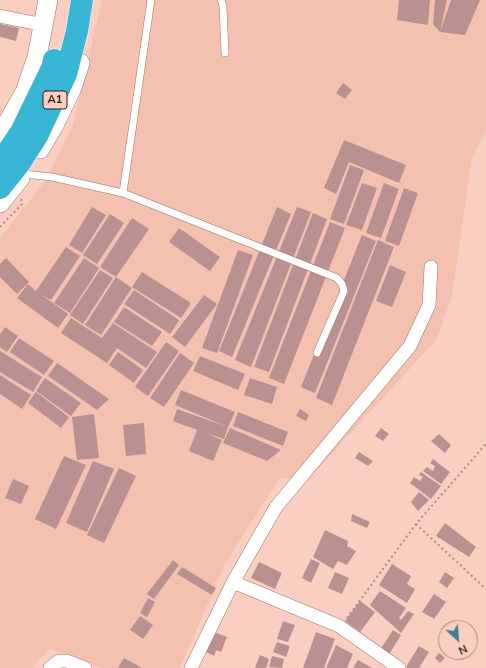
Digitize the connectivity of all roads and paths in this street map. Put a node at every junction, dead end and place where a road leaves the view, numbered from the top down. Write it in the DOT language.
graph roads {
  1 [pos="48,0"];
  2 [pos="67,0"];
  3 [pos="82,0"];
  4 [pos="92,0"];
  5 [pos="151,0"];
  6 [pos="221,0"];
  7 [pos="0,16"];
  8 [pos="49,26"];
  9 [pos="47,45"];
  10 [pos="225,53"];
  11 [pos="0,136"];
  12 [pos="0,146"];
  13 [pos="0,163"];
  14 [pos="24,174"];
  15 [pos="0,188"];
  16 [pos="123,193"];
  17 [pos="0,203"];
  18 [pos="22,204"];
  19 [pos="0,227"];
  20 [pos="431,267"];
  21 [pos="317,353"];
  22 [pos="486,444"];
  23 [pos="416,524"];
  24 [pos="233,582"];
  25 [pos="486,589"];
  26 [pos="339,626"];
  27 [pos="50,668"];
  28 [pos="85,668"];
  29 [pos="191,668"];
  30 [pos="399,668"];
  1 -- 8 [label="street"];
  2 -- 13 [label="highway, A1"];
  3 -- 15 [label="highway, A1"];
  4 -- 14 [label="street"];
  5 -- 16 [label="lane"];
  6 -- 10 [label="lane"];
  7 -- 8 [label="street"];
  8 -- 11 [label="street"];
  9 -- 12 [label="lane"];
  14 -- 16 [label="lane"];
  14 -- 17 [label="street"];
  16 -- 21 [label="lane"];
  18 -- 19 [label="path"];
  20 -- 24 [label="street"];
  22 -- 23 [label="path"];
  23 -- 25 [label="path"];
  23 -- 26 [label="path"];
  24 -- 26 [label="street"];
  24 -- 29 [label="street"];
  26 -- 30 [label="street"];
  27 -- 28 [label="street"];
}
